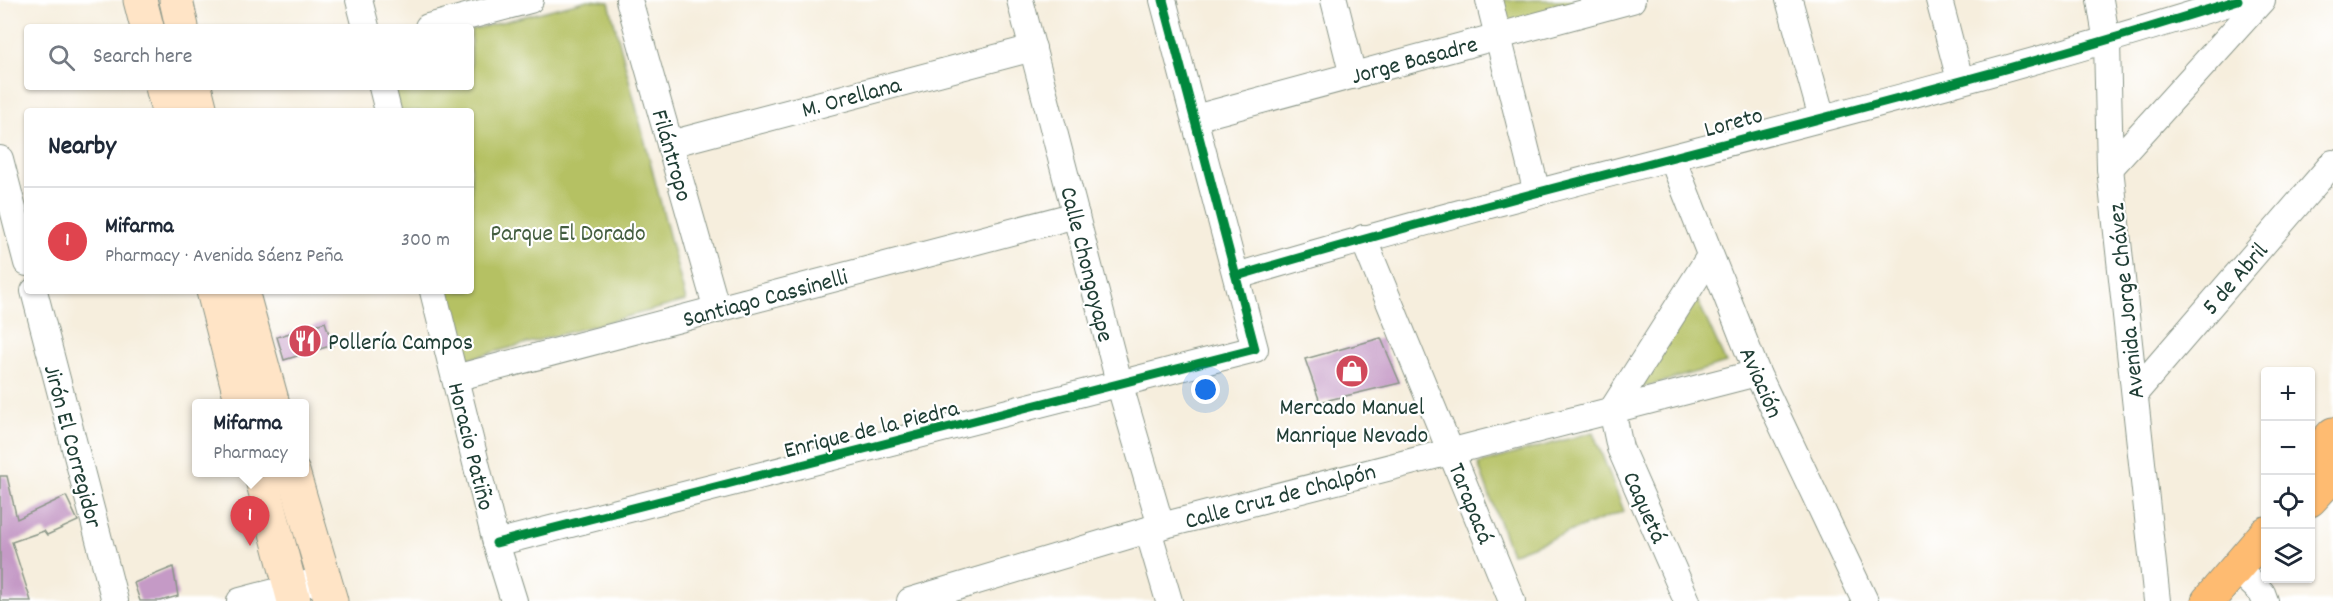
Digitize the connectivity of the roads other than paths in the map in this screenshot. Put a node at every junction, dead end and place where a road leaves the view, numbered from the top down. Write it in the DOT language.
graph roads {
  1 [pos="140,0"];
  2 [pos="176,0"];
  3 [pos="359,0"];
  4 [pos="530,0"];
  5 [pos="628,0"];
  6 [pos="1020,0"];
  7 [pos="1163,0"];
  8 [pos="1335,0"];
  9 [pos="1489,0"];
  10 [pos="1632,0"];
  11 [pos="1789,0"];
  12 [pos="1939,0"];
  13 [pos="2100,0"];
  14 [pos="2238,0"];
  15 [pos="2262,0"];
  16 [pos="146,24"];
  17 [pos="181,24"];
  18 [pos="365,24"];
  19 [pos="439,24"];
  20 [pos="1497,37"];
  21 [pos="2107,42"];
  22 [pos="1032,48"];
  23 [pos="1353,76"];
  24 [pos="1960,80"];
  25 [pos="163,90"];
  26 [pos="196,90"];
  27 [pos="383,90"];
  28 [pos="167,108"];
  29 [pos="200,108"];
  30 [pos="387,108"];
  31 [pos="1195,118"];
  32 [pos="1822,118"];
  33 [pos="670,144"];
  34 [pos="1672,158"];
  35 [pos="0,159"];
  36 [pos="2333,163"];
  37 [pos="2110,168"];
  38 [pos="1538,193"];
  39 [pos="1076,215"];
  40 [pos="1363,238"];
  41 [pos="24,251"];
  42 [pos="1710,256"];
  43 [pos="1237,276"];
  44 [pos="35,294"];
  45 [pos="214,294"];
  46 [pos="243,294"];
  47 [pos="434,294"];
  48 [pos="717,310"];
  49 [pos="1757,374"];
  50 [pos="455,378"];
  51 [pos="1120,386"];
  52 [pos="2135,393"];
  53 [pos="241,399"];
  54 [pos="272,399"];
  55 [pos="1612,410"];
  56 [pos="2333,434"];
  57 [pos="1450,450"];
  58 [pos="2315,454"];
  59 [pos="2333,475"];
  60 [pos="261,477"];
  61 [pos="294,477"];
  62 [pos="2315,495"];
  63 [pos="1154,528"];
  64 [pos="2261,537"];
  65 [pos="496,543"];
  66 [pos="2236,568"];
  67 [pos="328,590"];
  68 [pos="970,592"];
  69 [pos="292,595"];
  70 [pos="115,601"];
  71 [pos="240,601"];
  72 [pos="514,601"];
  73 [pos="910,601"];
  74 [pos="1169,601"];
  75 [pos="1512,601"];
  76 [pos="1687,601"];
  77 [pos="1865,601"];
  78 [pos="2157,601"];
  79 [pos="2208,601"];
  80 [pos="2265,601"];
  1 -- 16 [label="street"];
  2 -- 17 [label="street"];
  3 -- 18 [label="street"];
  4 -- 19 [label="street"];
  5 -- 33 [label="street, Filántropo"];
  6 -- 22 [label="street, Calle Chongoyape"];
  7 -- 31 [label="street"];
  8 -- 23 [label="street"];
  9 -- 20 [label="street"];
  10 -- 20 [label="street, Jorge Basadre"];
  11 -- 32 [label="street"];
  12 -- 24 [label="street"];
  13 -- 21 [label="street, Avenida Jorge Chávez"];
  14 -- 21 [label="street, Loreto"];
  15 -- 37 [label="street"];
  20 -- 23 [label="street, Jorge Basadre"];
  20 -- 38 [label="street"];
  21 -- 24 [label="street, Loreto"];
  21 -- 37 [label="street, Avenida Jorge Chávez"];
  22 -- 33 [label="street, M. Orellana"];
  22 -- 39 [label="street, Calle Chongoyape"];
  23 -- 31 [label="street, Jorge Basadre"];
  24 -- 32 [label="street, Loreto"];
  25 -- 28 [label="street"];
  26 -- 29 [label="street"];
  27 -- 30 [label="street"];
  31 -- 43 [label="street"];
  32 -- 34 [label="street, Loreto"];
  33 -- 48 [label="street, Filántropo"];
  34 -- 38 [label="street, Loreto"];
  34 -- 42 [label="street, Aviación"];
  35 -- 41 [label="street"];
  36 -- 52 [label="street, 5 de Abril"];
  37 -- 52 [label="street, Avenida Jorge Chávez"];
  38 -- 40 [label="street, Loreto"];
  39 -- 48 [label="street, Santiago Cassinelli"];
  39 -- 51 [label="street, Calle Chongoyape"];
  40 -- 43 [label="street, Loreto"];
  40 -- 57 [label="street, Tarapacá"];
  42 -- 49 [label="street, Aviación"];
  42 -- 55 [label="street"];
  43 -- 51 [label="street, Enrique de la Piedra"];
  44 -- 70 [label="street, Jirón El Corregidor"];
  45 -- 53 [label="street"];
  46 -- 54 [label="street"];
  47 -- 50 [label="street, Horacio Patiño"];
  48 -- 50 [label="street, Santiago Cassinelli"];
  49 -- 55 [label="street, Calle Cruz de Chalpón"];
  49 -- 77 [label="street, Aviación"];
  50 -- 65 [label="street, Horacio Patiño"];
  51 -- 63 [label="street, Calle Chongoyape"];
  51 -- 65 [label="street, Enrique de la Piedra"];
  52 -- 78 [label="street, Avenida Jorge Chávez"];
  55 -- 57 [label="street, Calle Cruz de Chalpón"];
  55 -- 76 [label="street, Caquetá"];
  56 -- 58 [label="main road"];
  57 -- 63 [label="street, Calle Cruz de Chalpón"];
  57 -- 75 [label="street, Tarapacá"];
  59 -- 62 [label="main road"];
  60 -- 69 [label="street"];
  61 -- 67 [label="street"];
  63 -- 68 [label="street, Calle Cruz de Chalpón"];
  63 -- 74 [label="street, Calle Chongoyape"];
  64 -- 66 [label="main road"];
  65 -- 72 [label="street, Horacio Patiño"];
  66 -- 79 [label="main road"];
  66 -- 80 [label="street"];
  67 -- 69 [label="street"];
  68 -- 73 [label="street, Calle Cruz de Chalpón"];
  69 -- 71 [label="street"];
}
